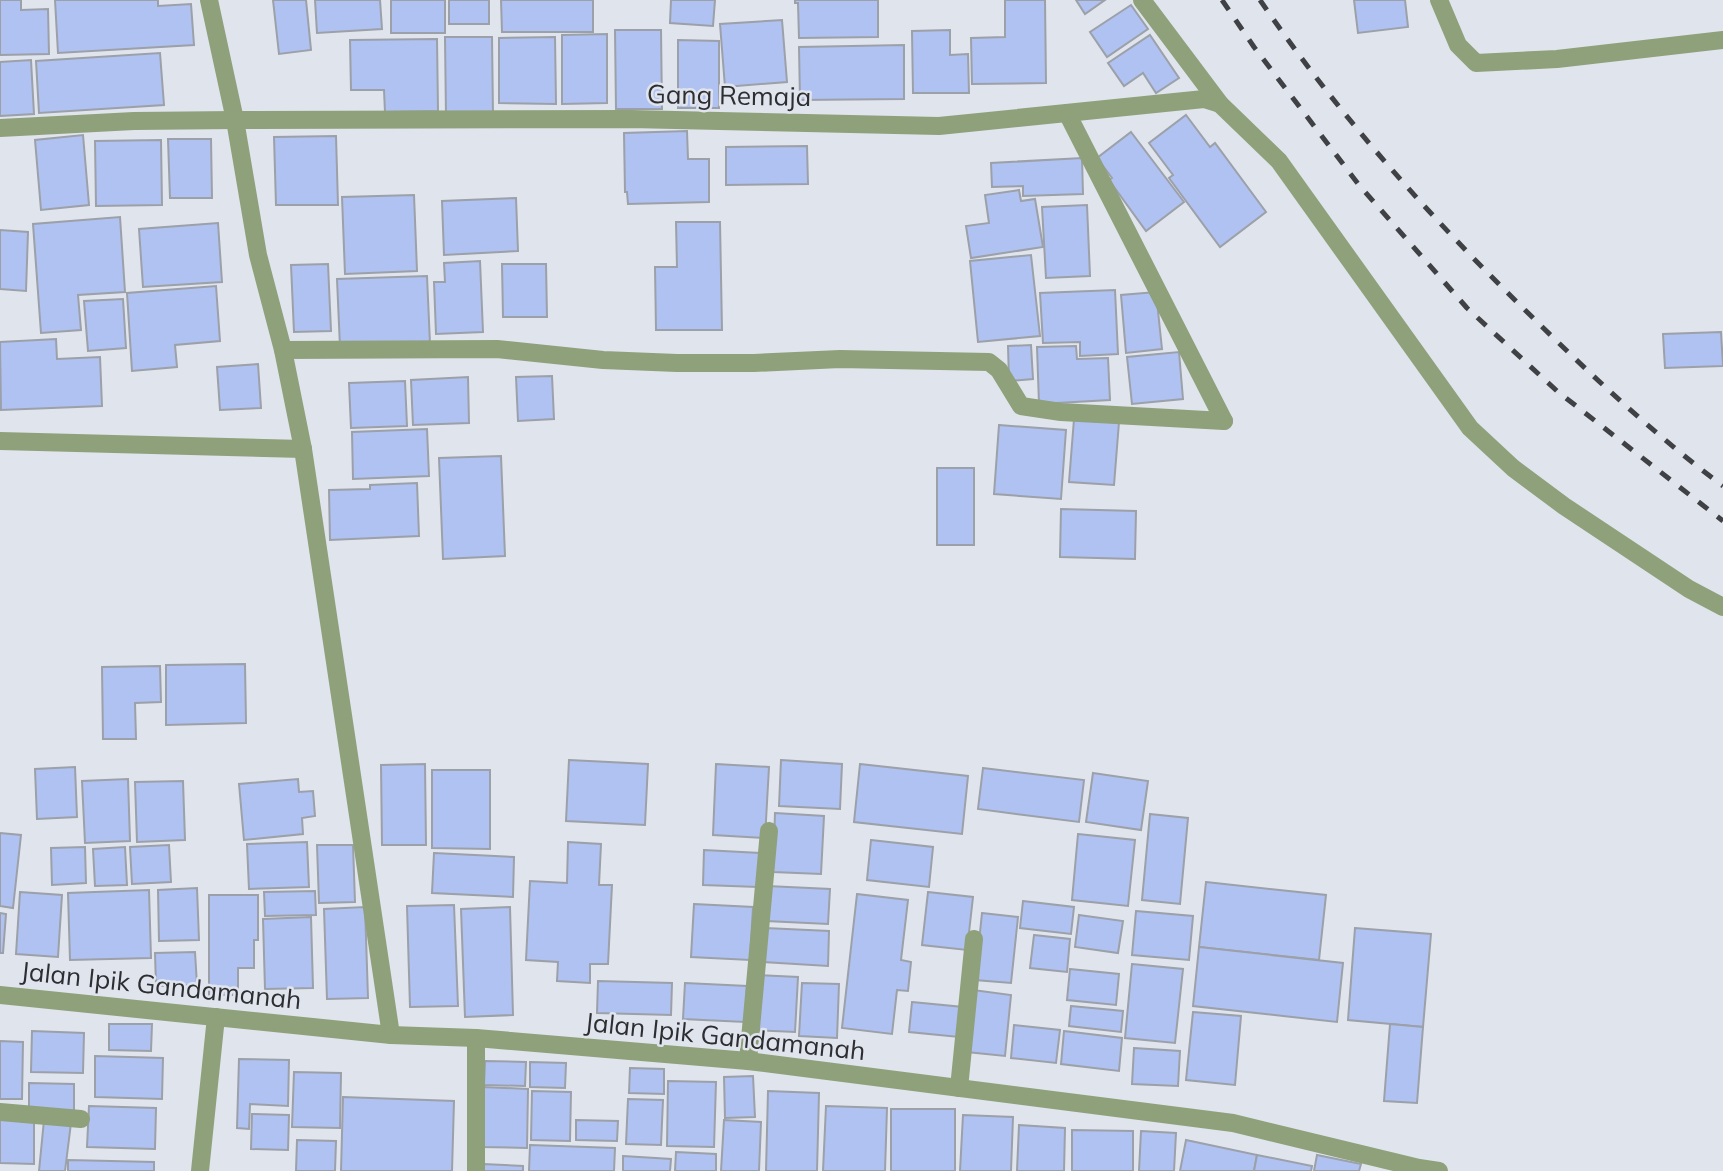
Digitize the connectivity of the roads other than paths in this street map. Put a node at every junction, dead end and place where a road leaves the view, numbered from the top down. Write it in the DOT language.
graph roads {
  1 [pos="209,0"];
  2 [pos="1142,0"];
  3 [pos="1439,0"];
  4 [pos="1723,40"];
  5 [pos="1220,104"];
  6 [pos="1067,113"];
  7 [pos="235,120"];
  8 [pos="0,128"];
  9 [pos="283,350"];
  10 [pos="0,441"];
  11 [pos="303,449"];
  12 [pos="1723,607"];
  13 [pos="769,831"];
  14 [pos="974,939"];
  15 [pos="0,995"];
  16 [pos="216,1017"];
  17 [pos="391,1035"];
  18 [pos="476,1038"];
  19 [pos="748,1061"];
  20 [pos="959,1088"];
  21 [pos="0,1112"];
  22 [pos="81,1119"];
  23 [pos="200,1171"];
  24 [pos="476,1171"];
  25 [pos="1439,1171"];
  1 -- 7 [label="street"];
  2 -- 5 [label="street"];
  3 -- 4 [label="street"];
  5 -- 6 [label="street, Gang Remaja"];
  5 -- 12 [label="street"];
  6 -- 7 [label="street, Gang Remaja"];
  6 -- 9 [label="street"];
  7 -- 8 [label="street, Gang Remaja"];
  7 -- 9 [label="street"];
  9 -- 11 [label="street"];
  10 -- 11 [label="street"];
  11 -- 17 [label="street"];
  13 -- 19 [label="street"];
  14 -- 20 [label="street"];
  15 -- 16 [label="street, Jalan Ipik Gandamanah"];
  16 -- 17 [label="street, Jalan Ipik Gandamanah"];
  16 -- 23 [label="street"];
  17 -- 18 [label="street, Jalan Ipik Gandamanah"];
  18 -- 19 [label="street, Jalan Ipik Gandamanah"];
  18 -- 24 [label="street"];
  19 -- 20 [label="street, Jalan Ipik Gandamanah"];
  20 -- 25 [label="street, Jalan Ipik Gandamanah"];
  21 -- 22 [label="street"];
}
